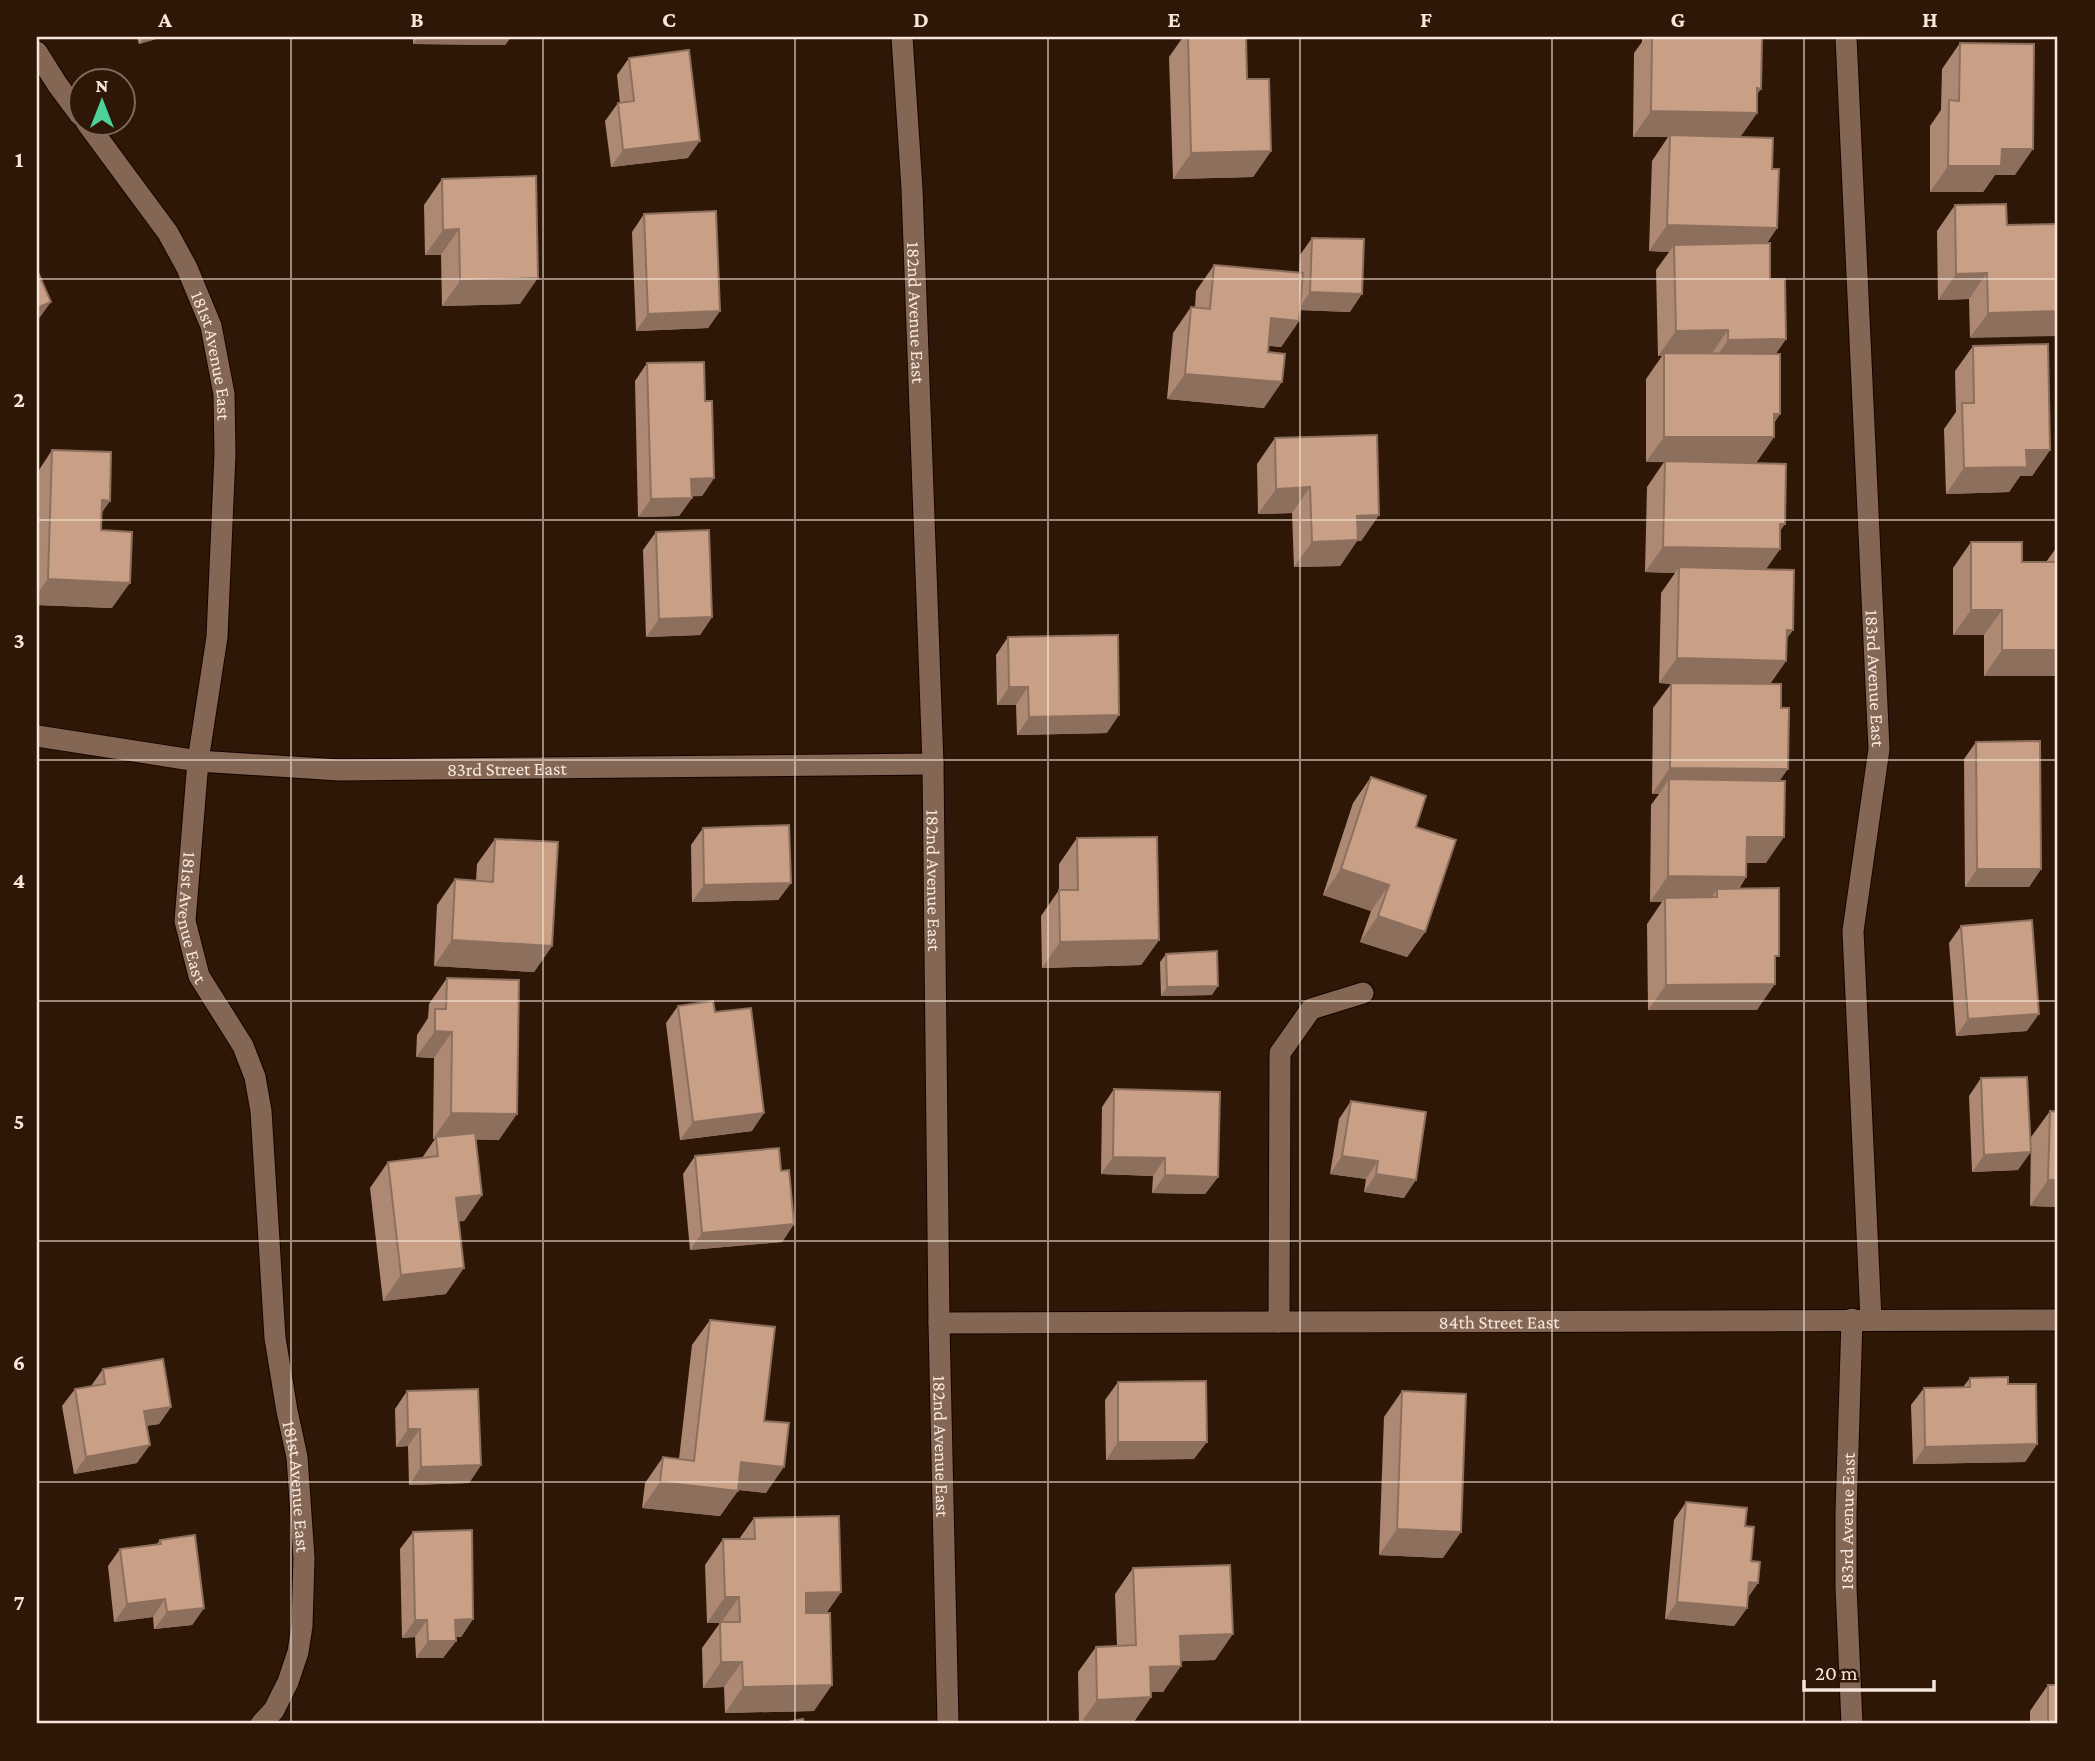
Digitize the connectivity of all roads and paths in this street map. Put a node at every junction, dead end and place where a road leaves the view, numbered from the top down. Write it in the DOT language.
graph roads {
  1 [pos="902,37"];
  2 [pos="1846,37"];
  3 [pos="37,52"];
  4 [pos="66,96"];
  5 [pos="96,136"];
  6 [pos="37,736"];
  7 [pos="198,761"];
  8 [pos="933,764"];
  9 [pos="1363,993"];
  10 [pos="1862,1319"];
  11 [pos="2058,1320"];
  12 [pos="1279,1322"];
  13 [pos="939,1323"];
  14 [pos="261,1724"];
  15 [pos="948,1724"];
  16 [pos="1852,1724"];
  1 -- 8 [label="street, 182nd Avenue East"];
  2 -- 10 [label="street, 183rd Avenue East"];
  3 -- 4 [label="street"];
  5 -- 7 [label="street, 181st Avenue East"];
  6 -- 7 [label="street, 83rd Street East"];
  7 -- 8 [label="street, 83rd Street East"];
  7 -- 14 [label="street, 181st Avenue East"];
  8 -- 13 [label="street, 182nd Avenue East"];
  9 -- 12 [label="street"];
  10 -- 11 [label="street, 84th Street East"];
  10 -- 12 [label="street, 84th Street East"];
  10 -- 16 [label="street, 183rd Avenue East"];
  12 -- 13 [label="street, 84th Street East"];
  13 -- 15 [label="street, 182nd Avenue East"];
}
